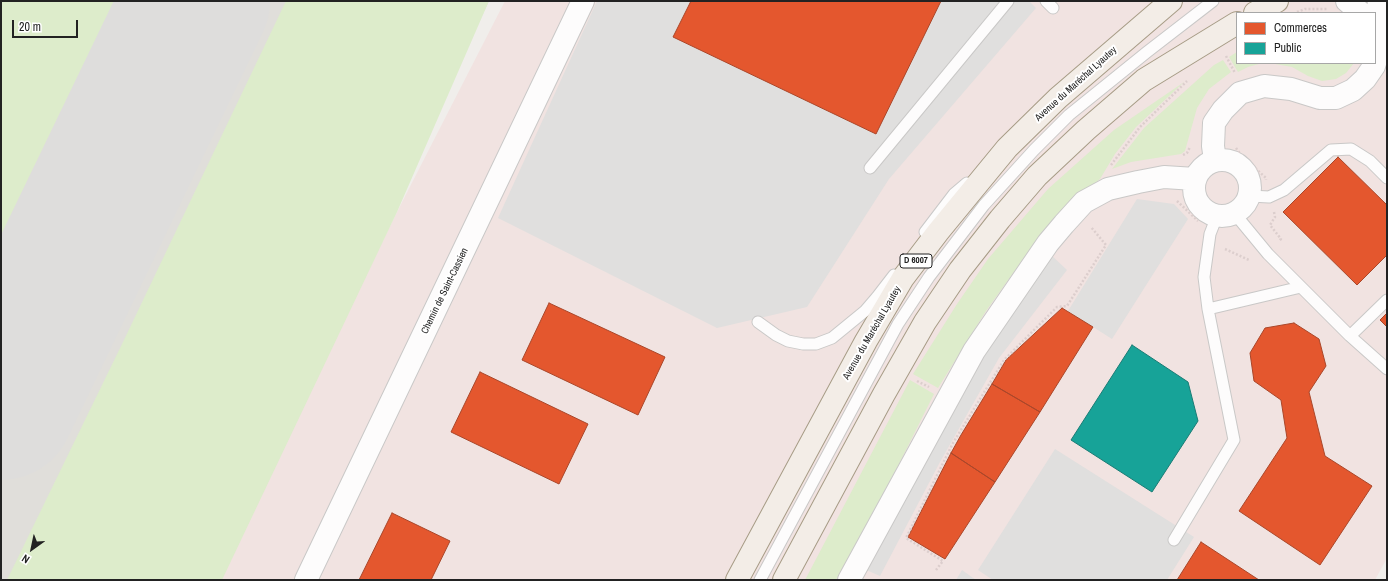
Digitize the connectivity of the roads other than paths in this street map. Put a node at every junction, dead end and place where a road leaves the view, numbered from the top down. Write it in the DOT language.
graph roads {
  1 [pos="583,1"];
  2 [pos="1008,1"];
  3 [pos="1170,1"];
  4 [pos="1213,1"];
  5 [pos="1277,1"];
  6 [pos="1379,1"];
  7 [pos="1338,6"];
  8 [pos="1257,12"];
  9 [pos="1350,12"];
  10 [pos="1375,12"];
  11 [pos="1236,24"];
  12 [pos="1376,40"];
  13 [pos="1376,60"];
  14 [pos="1375,64"];
  15 [pos="1007,148"];
  16 [pos="1215,160"];
  17 [pos="870,168"];
  18 [pos="1387,178"];
  19 [pos="1195,179"];
  20 [pos="1250,196"];
  21 [pos="1221,221"];
  22 [pos="1301,287"];
  23 [pos="1387,300"];
  24 [pos="1208,309"];
  25 [pos="758,322"];
  26 [pos="1350,336"];
  27 [pos="1387,369"];
  28 [pos="1174,540"];
  29 [pos="306,580"];
  30 [pos="737,580"];
  31 [pos="760,580"];
  32 [pos="784,580"];
  33 [pos="849,580"];
  1 -- 29 [label="street, Chemin de Saint-Cassien"];
  2 -- 17 [label="lane"];
  3 -- 15 [label="main road, Avenue du Maréchal Lyautey / D 6007"];
  4 -- 31 [label="lane"];
  5 -- 8 [label="main road"];
  6 -- 10 [label="street"];
  7 -- 9 [label="street"];
  11 -- 32 [label="main road"];
  12 -- 13 [label="street"];
  14 -- 16 [label="street"];
  15 -- 25 [label="lane"];
  15 -- 30 [label="main road, Avenue du Maréchal Lyautey / D 6007"];
  16 -- 19 [label="street"];
  16 -- 20 [label="street"];
  18 -- 20 [label="lane"];
  19 -- 21 [label="street"];
  19 -- 33 [label="street"];
  20 -- 21 [label="street"];
  21 -- 22 [label="lane"];
  21 -- 24 [label="lane"];
  22 -- 24 [label="lane"];
  22 -- 26 [label="lane"];
  23 -- 26 [label="lane"];
  24 -- 28 [label="lane"];
  26 -- 27 [label="lane"];
}
